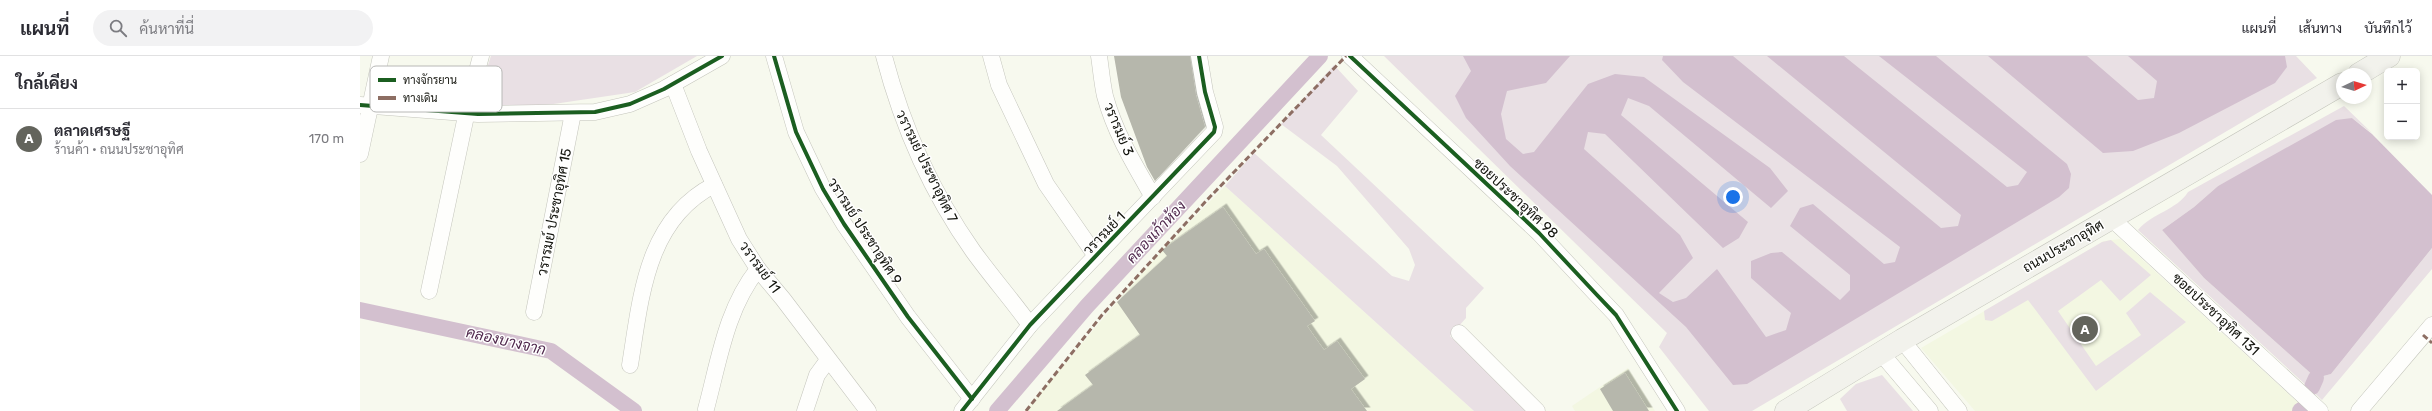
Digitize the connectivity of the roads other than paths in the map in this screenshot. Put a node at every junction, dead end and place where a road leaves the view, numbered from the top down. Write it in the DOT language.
graph roads {
  1 [pos="381,56"];
  2 [pos="480,56"];
  3 [pos="722,56"];
  4 [pos="774,56"];
  5 [pos="884,56"];
  6 [pos="991,56"];
  7 [pos="1099,56"];
  8 [pos="1199,56"];
  9 [pos="2381,58"];
  10 [pos="1353,59"];
  11 [pos="378,66"];
  12 [pos="478,66"];
  13 [pos="2367,68"];
  14 [pos="674,84"];
  15 [pos="2336,87"];
  16 [pos="370,90"];
  17 [pos="365,106"];
  18 [pos="452,112"];
  19 [pos="466,113"];
  20 [pos="573,113"];
  21 [pos="360,154"];
  22 [pos="714,185"];
  23 [pos="1153,197"];
  24 [pos="2111,218"];
  25 [pos="1096,256"];
  26 [pos="758,269"];
  27 [pos="429,291"];
  28 [pos="534,312"];
  29 [pos="1030,325"];
  30 [pos="2432,325"];
  31 [pos="1459,333"];
  32 [pos="1902,340"];
  33 [pos="1881,353"];
  34 [pos="828,360"];
  35 [pos="630,365"];
  36 [pos="967,405"];
  37 [pos="706,409"];
  38 [pos="805,411"];
  39 [pos="868,411"];
  40 [pos="1538,411"];
  41 [pos="1677,411"];
  42 [pos="1786,411"];
  43 [pos="1930,411"];
  44 [pos="1959,411"];
  45 [pos="2320,411"];
  46 [pos="2359,411"];
  1 -- 11 [label="street"];
  2 -- 12 [label="street"];
  3 -- 14 [label="street"];
  4 -- 36 [label="street, วรารมย์ ประชาอุทิศ 9"];
  5 -- 29 [label="street, วรารมย์ ประชาอุทิศ 7"];
  6 -- 25 [label="street"];
  7 -- 23 [label="street, วรารมย์ 3"];
  8 -- 23 [label="street, วรารมย์ 1"];
  9 -- 13 [label="main road"];
  10 -- 41 [label="street, ซอยประชาอุทิศ 98"];
  14 -- 20 [label="street"];
  14 -- 22 [label="street, วรารมย์ 11"];
  15 -- 24 [label="main road, ถนนประชาอุทิศ"];
  16 -- 17 [label="street"];
  17 -- 21 [label="street"];
  18 -- 19 [label="street"];
  19 -- 20 [label="street"];
  19 -- 27 [label="street"];
  20 -- 28 [label="street, วรารมย์ ประชาอุทิศ 15"];
  22 -- 26 [label="street, วรารมย์ 11"];
  22 -- 35 [label="street"];
  23 -- 25 [label="street, วรารมย์ 1"];
  24 -- 32 [label="main road, ถนนประชาอุทิศ"];
  24 -- 45 [label="street, ซอยประชาอุทิศ 131"];
  25 -- 29 [label="street, วรารมย์ 1"];
  26 -- 34 [label="street, วรารมย์ 11"];
  26 -- 37 [label="street"];
  29 -- 36 [label="street, วรารมย์ 1"];
  30 -- 46 [label="street"];
  31 -- 40 [label="street"];
  32 -- 33 [label="main road, ถนนประชาอุทิศ"];
  32 -- 44 [label="street"];
  33 -- 42 [label="main road, ถนนประชาอุทิศ"];
  33 -- 43 [label="street"];
  34 -- 38 [label="street"];
  34 -- 39 [label="street, วรารมย์ 11"];
}
